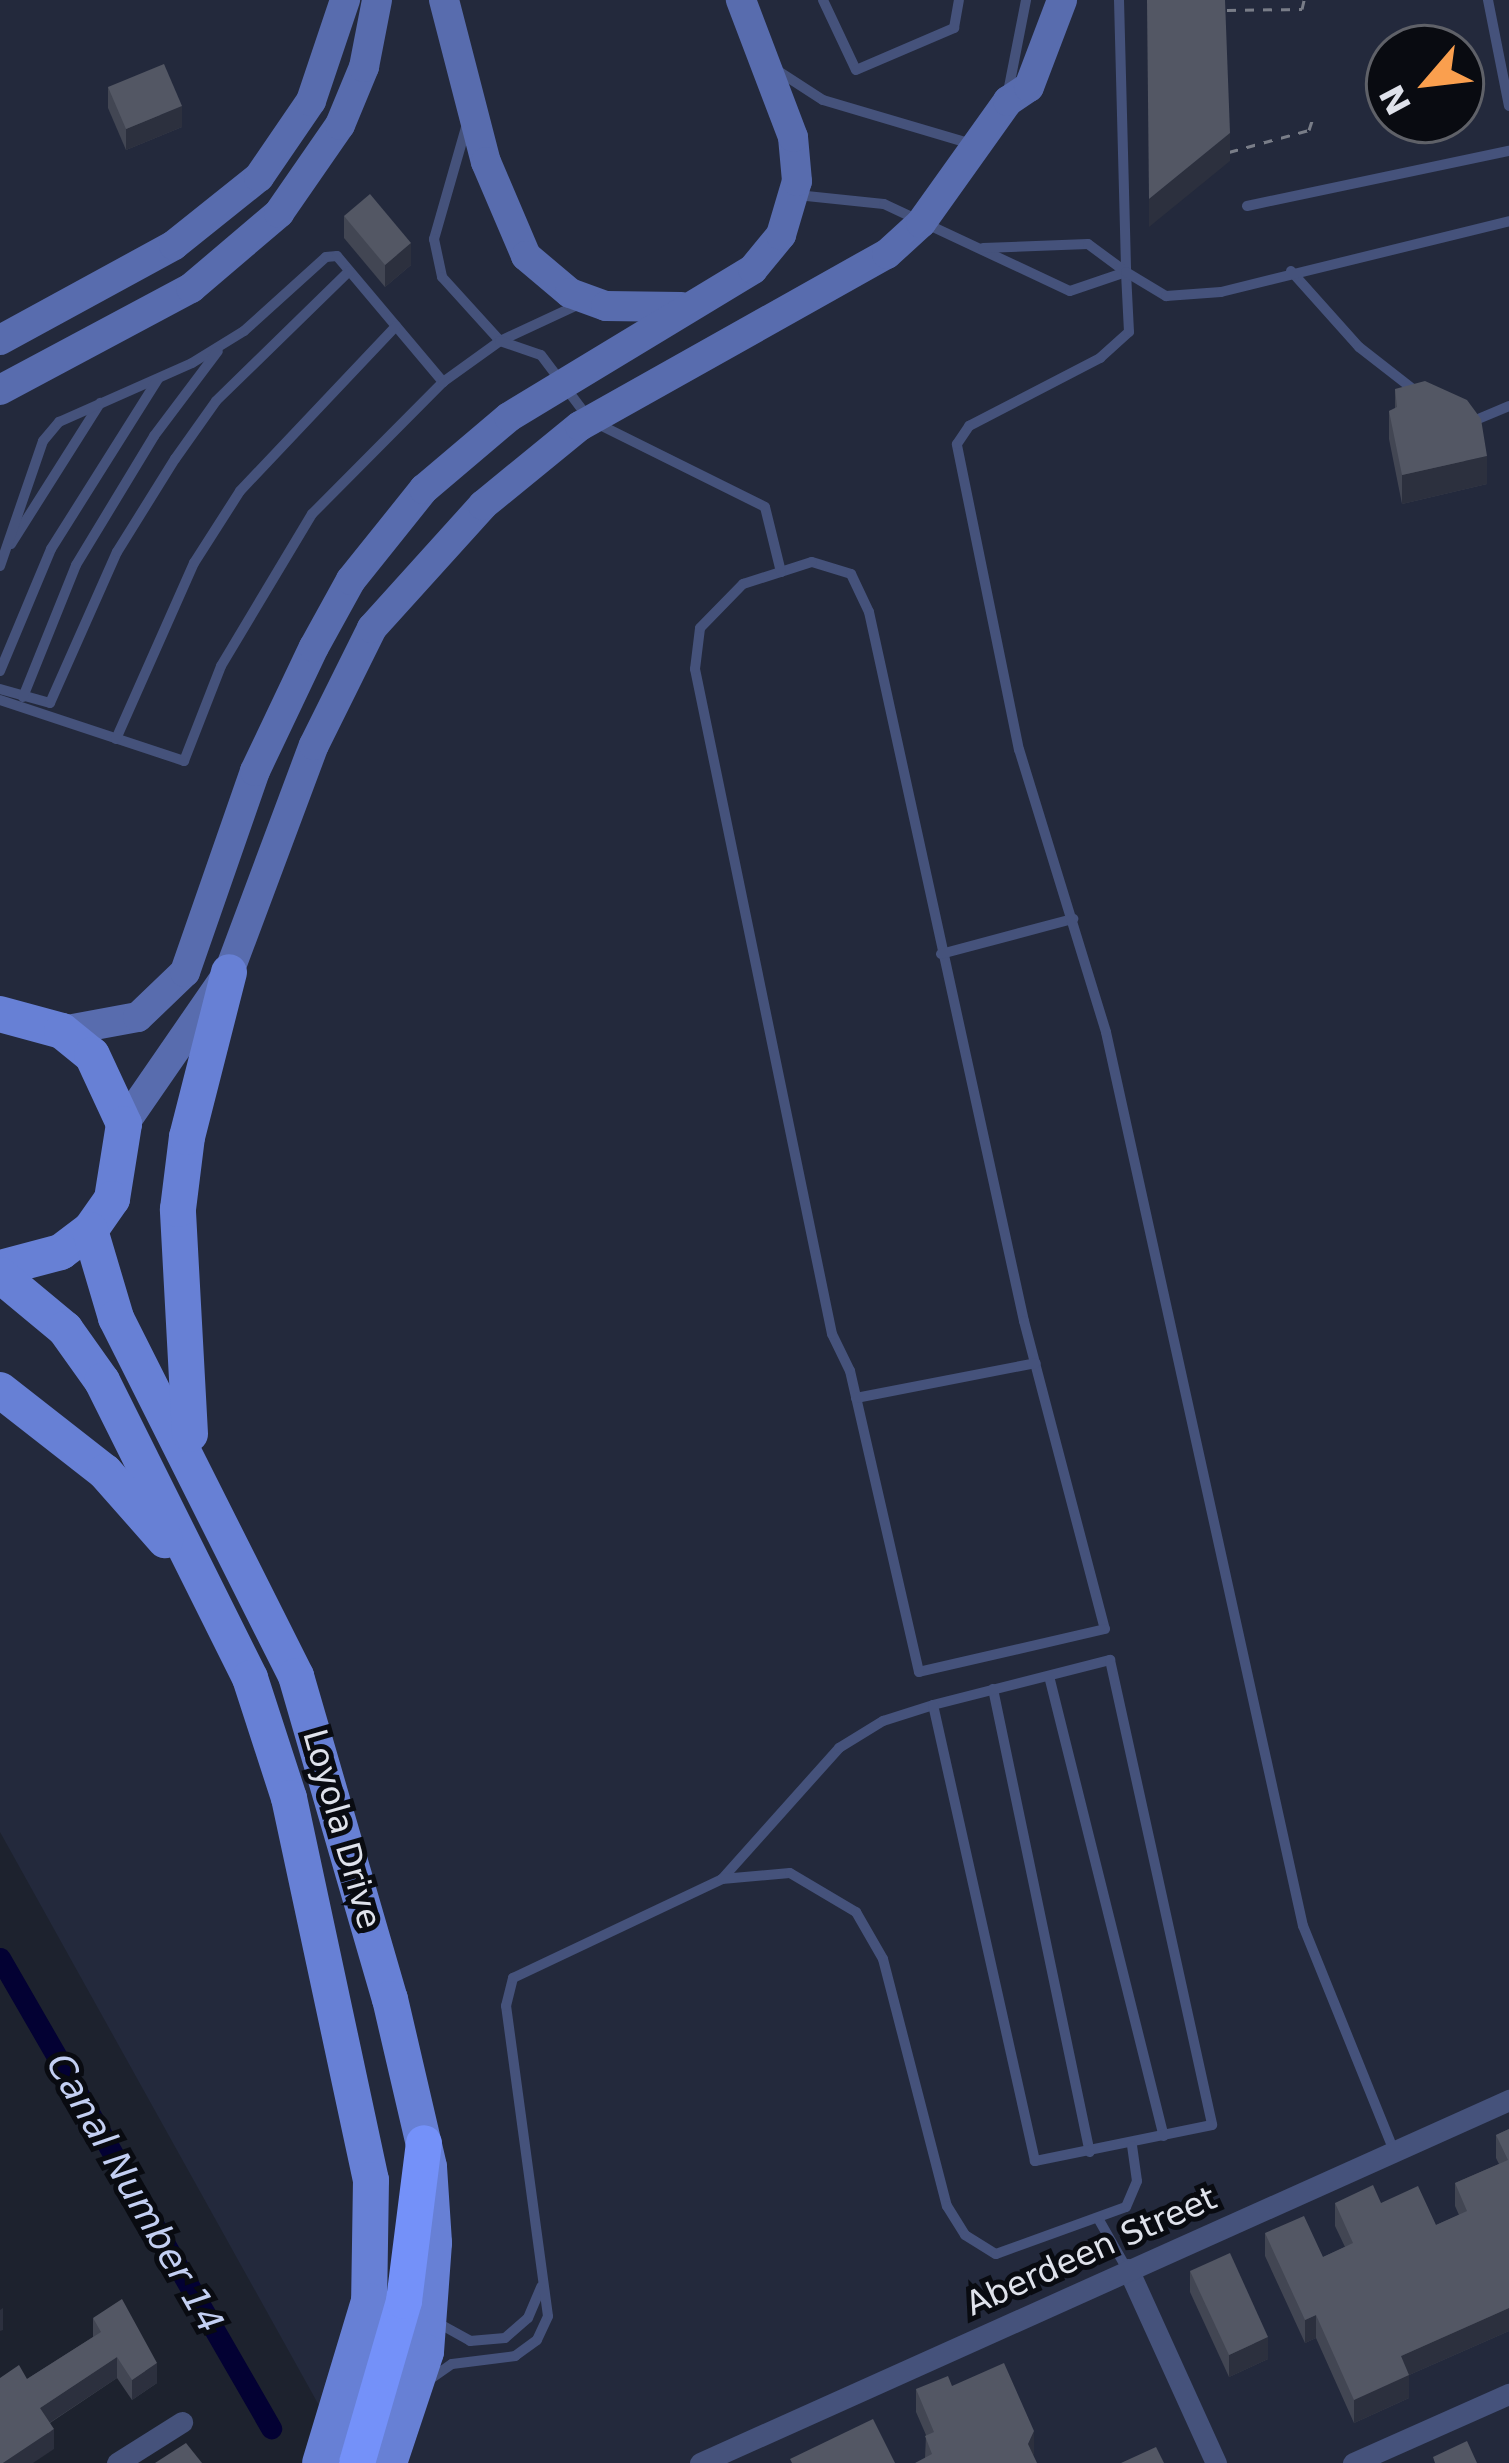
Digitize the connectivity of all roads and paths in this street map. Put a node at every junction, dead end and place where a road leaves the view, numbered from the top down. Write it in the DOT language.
graph roads {
  1 [pos="345,0"];
  2 [pos="377,0"];
  3 [pos="444,0"];
  4 [pos="736,0"];
  5 [pos="824,0"];
  6 [pos="959,0"];
  7 [pos="1026,0"];
  8 [pos="1062,0"];
  9 [pos="1119,0"];
  10 [pos="1304,0"];
  11 [pos="1488,0"];
  12 [pos="1227,10"];
  13 [pos="767,62"];
  14 [pos="470,91"];
  15 [pos="1007,101"];
  16 [pos="1509,106"];
  17 [pos="1314,115"];
  18 [pos="978,146"];
  19 [pos="1509,151"];
  20 [pos="1229,152"];
  21 [pos="794,195"];
  22 [pos="1247,206"];
  23 [pos="1509,221"];
  24 [pos="921,223"];
  25 [pos="976,248"];
  26 [pos="349,271"];
  27 [pos="1126,272"];
  28 [pos="1291,272"];
  29 [pos="698,302"];
  30 [pos="606,306"];
  31 [pos="396,326"];
  32 [pos="0,340"];
  33 [pos="500,341"];
  34 [pos="224,343"];
  35 [pos="160,376"];
  36 [pos="564,380"];
  37 [pos="443,382"];
  38 [pos="0,390"];
  39 [pos="102,400"];
  40 [pos="1432,403"];
  41 [pos="1509,406"];
  42 [pos="1453,415"];
  43 [pos="590,420"];
  44 [pos="2,560"];
  45 [pos="781,572"];
  46 [pos="0,671"];
  47 [pos="0,689"];
  48 [pos="23,697"];
  49 [pos="0,700"];
  50 [pos="116,739"];
  51 [pos="1072,919"];
  52 [pos="941,954"];
  53 [pos="230,972"];
  54 [pos="0,1015"];
  55 [pos="62,1031"];
  56 [pos="124,1124"];
  57 [pos="90,1230"];
  58 [pos="0,1271"];
  59 [pos="1036,1363"];
  60 [pos="0,1390"];
  61 [pos="856,1398"];
  62 [pos="200,1473"];
  63 [pos="222,1621"];
  64 [pos="1048,1676"];
  65 [pos="993,1689"];
  66 [pos="932,1705"];
  67 [pos="722,1879"];
  68 [pos="1509,2101"];
  69 [pos="1164,2136"];
  70 [pos="424,2144"];
  71 [pos="1132,2146"];
  72 [pos="1394,2151"];
  73 [pos="1090,2152"];
  74 [pos="1099,2220"];
  75 [pos="1127,2270"];
  76 [pos="542,2284"];
  77 [pos="431,2309"];
  78 [pos="1509,2394"];
  79 [pos="413,2402"];
  80 [pos="182,2422"];
  81 [pos="117,2463"];
  82 [pos="320,2463"];
  83 [pos="356,2463"];
  84 [pos="389,2463"];
  85 [pos="700,2463"];
  86 [pos="1216,2463"];
  87 [pos="1354,2463"];
  1 -- 32 [label="main road"];
  2 -- 38 [label="main road"];
  3 -- 14 [label="main road"];
  4 -- 13 [label="main road"];
  5 -- 6 [label="lane"];
  7 -- 15 [label="lane"];
  8 -- 15 [label="main road"];
  9 -- 27 [label="lane"];
  10 -- 12 [label="path"];
  11 -- 16 [label="lane"];
  13 -- 18 [label="lane"];
  13 -- 21 [label="main road"];
  14 -- 30 [label="main road"];
  14 -- 33 [label="lane"];
  15 -- 18 [label="main road"];
  17 -- 20 [label="path"];
  18 -- 24 [label="main road"];
  19 -- 22 [label="lane"];
  21 -- 24 [label="lane"];
  21 -- 29 [label="main road"];
  23 -- 28 [label="lane"];
  24 -- 25 [label="lane"];
  24 -- 43 [label="main road"];
  25 -- 27 [label="lane"];
  25 -- 27 [label="lane"];
  26 -- 31 [label="lane"];
  26 -- 34 [label="lane"];
  26 -- 48 [label="lane"];
  27 -- 28 [label="lane"];
  27 -- 51 [label="lane"];
  28 -- 40 [label="lane"];
  29 -- 30 [label="main road"];
  29 -- 36 [label="main road"];
  30 -- 33 [label="lane"];
  31 -- 37 [label="lane"];
  31 -- 50 [label="lane"];
  33 -- 36 [label="lane"];
  33 -- 37 [label="lane"];
  34 -- 35 [label="lane"];
  34 -- 48 [label="lane"];
  35 -- 39 [label="lane"];
  35 -- 46 [label="lane"];
  36 -- 43 [label="lane"];
  36 -- 55 [label="main road"];
  37 -- 50 [label="lane"];
  39 -- 44 [label="lane"];
  39 -- 44 [label="lane"];
  41 -- 42 [label="lane"];
  43 -- 45 [label="lane"];
  43 -- 53 [label="main road"];
  45 -- 52 [label="lane"];
  45 -- 61 [label="lane"];
  47 -- 48 [label="lane"];
  49 -- 50 [label="lane"];
  51 -- 52 [label="lane"];
  51 -- 72 [label="lane"];
  52 -- 59 [label="lane"];
  53 -- 56 [label="main road"];
  53 -- 62 [label="main road"];
  54 -- 55 [label="main road"];
  55 -- 56 [label="main road"];
  56 -- 57 [label="main road"];
  57 -- 58 [label="main road"];
  57 -- 62 [label="main road, Loyola Drive"];
  58 -- 63 [label="main road, Loyola Drive"];
  59 -- 61 [label="lane"];
  59 -- 61 [label="lane"];
  60 -- 63 [label="main road"];
  62 -- 70 [label="main road, Loyola Drive"];
  63 -- 82 [label="main road, Loyola Drive"];
  64 -- 65 [label="lane"];
  64 -- 69 [label="lane"];
  64 -- 69 [label="lane"];
  65 -- 66 [label="lane"];
  65 -- 73 [label="lane"];
  66 -- 67 [label="lane"];
  66 -- 73 [label="lane"];
  67 -- 74 [label="lane"];
  67 -- 76 [label="lane"];
  68 -- 72 [label="street, Aberdeen Street"];
  69 -- 71 [label="lane"];
  70 -- 77 [label="main road, Loyola Drive"];
  70 -- 83 [label="highway"];
  71 -- 73 [label="lane"];
  71 -- 74 [label="lane"];
  72 -- 75 [label="street, Aberdeen Street"];
  74 -- 75 [label="lane"];
  75 -- 85 [label="street, Aberdeen Street"];
  75 -- 86 [label="street"];
  76 -- 77 [label="lane"];
  76 -- 79 [label="lane"];
  77 -- 79 [label="main road, Loyola Drive"];
  78 -- 87 [label="street"];
  79 -- 84 [label="main road, Loyola Drive"];
  80 -- 81 [label="street"];
}
